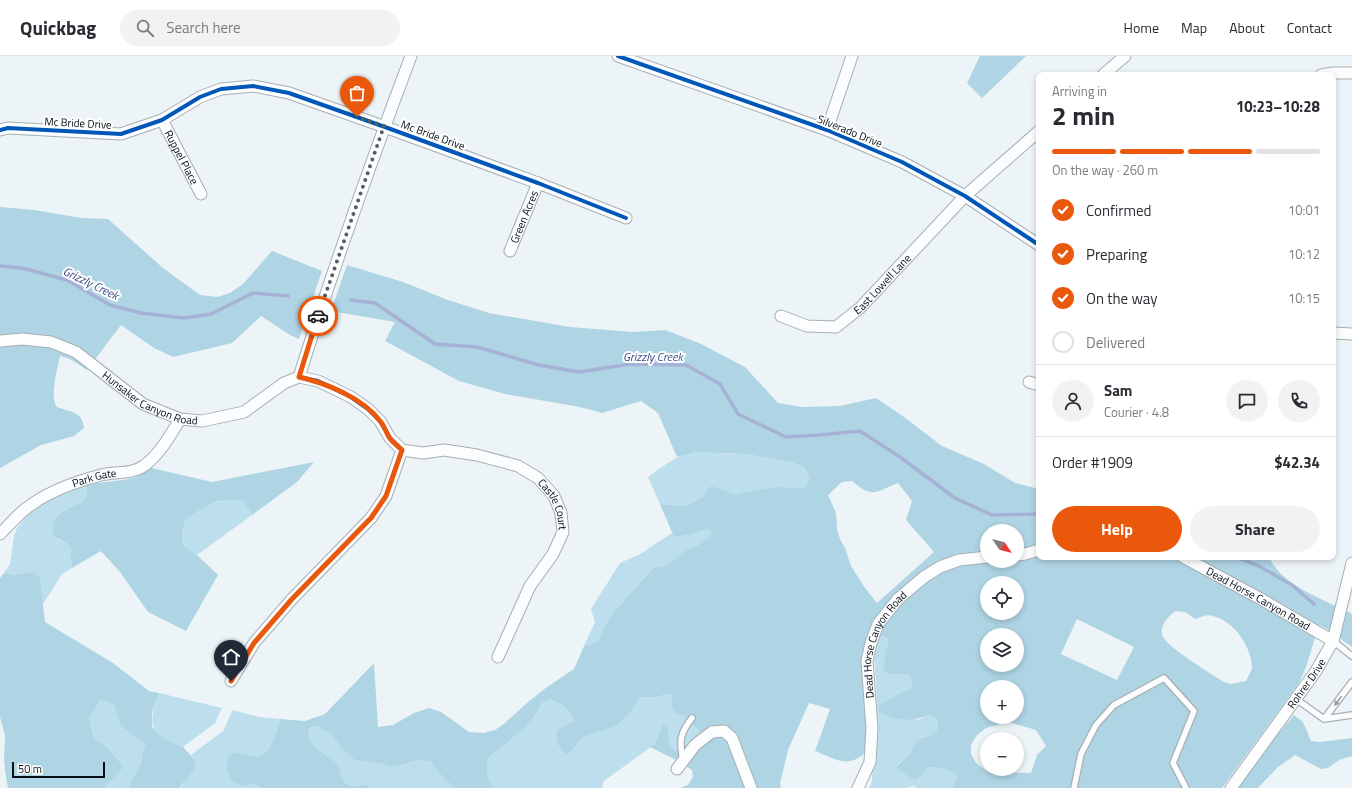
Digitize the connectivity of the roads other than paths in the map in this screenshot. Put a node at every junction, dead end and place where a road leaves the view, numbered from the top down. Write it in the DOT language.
graph roads {
  1 [pos="411,56"];
  2 [pos="618,56"];
  3 [pos="852,56"];
  4 [pos="1125,56"];
  5 [pos="1106,72"];
  6 [pos="1336,73"];
  7 [pos="1352,73"];
  8 [pos="162,120"];
  9 [pos="384,126"];
  10 [pos="0,130"];
  11 [pos="827,130"];
  12 [pos="1036,134"];
  13 [pos="538,183"];
  14 [pos="201,194"];
  15 [pos="965,196"];
  16 [pos="626,218"];
  17 [pos="1036,243"];
  18 [pos="510,251"];
  19 [pos="781,316"];
  20 [pos="1336,333"];
  21 [pos="1352,334"];
  22 [pos="0,341"];
  23 [pos="299,377"];
  24 [pos="180,419"];
  25 [pos="402,450"];
  26 [pos="0,534"];
  27 [pos="1036,551"];
  28 [pos="1024,554"];
  29 [pos="980,558"];
  30 [pos="1189,560"];
  31 [pos="1352,563"];
  32 [pos="1333,641"];
  33 [pos="1352,656"];
  34 [pos="498,657"];
  35 [pos="231,681"];
  36 [pos="1352,682"];
  37 [pos="1296,699"];
  38 [pos="1352,715"];
  39 [pos="692,718"];
  40 [pos="1324,719"];
  41 [pos="680,764"];
  42 [pos="751,788"];
  43 [pos="858,788"];
  44 [pos="1074,788"];
  45 [pos="1186,788"];
  46 [pos="1231,788"];
  1 -- 9 [label="street"];
  2 -- 11 [label="street, Silverado Drive"];
  3 -- 11 [label="street"];
  4 -- 5 [label="street"];
  6 -- 7 [label="street"];
  8 -- 9 [label="street, Mc Bride Drive"];
  8 -- 10 [label="street, Mc Bride Drive"];
  8 -- 14 [label="street, Ruppel Place"];
  9 -- 13 [label="street, Mc Bride Drive"];
  9 -- 23 [label="street"];
  11 -- 15 [label="street, Silverado Drive"];
  12 -- 15 [label="street, East Lowell Lane"];
  13 -- 16 [label="street, Mc Bride Drive"];
  13 -- 18 [label="street, Green Acres"];
  15 -- 17 [label="street, Silverado Drive"];
  15 -- 19 [label="street, East Lowell Lane"];
  20 -- 21 [label="street"];
  22 -- 24 [label="street, Hunsaker Canyon Road"];
  23 -- 24 [label="street, Hunsaker Canyon Road"];
  23 -- 25 [label="street"];
  24 -- 26 [label="street, Park Gate"];
  25 -- 34 [label="street, Castle Court"];
  25 -- 35 [label="street"];
  27 -- 28 [label="street"];
  29 -- 43 [label="street, Dead Horse Canyon Road"];
  30 -- 32 [label="street, Dead Horse Canyon Road"];
  31 -- 32 [label="street, Rohrer Drive"];
  32 -- 33 [label="lane"];
  32 -- 37 [label="street, Rohrer Drive"];
  36 -- 40 [label="lane, one-way"];
  37 -- 40 [label="lane"];
  37 -- 46 [label="street, Rohrer Drive"];
  38 -- 40 [label="lane"];
  39 -- 41 [label="lane"];
  41 -- 42 [label="street"];
  44 -- 45 [label="lane"];
}
